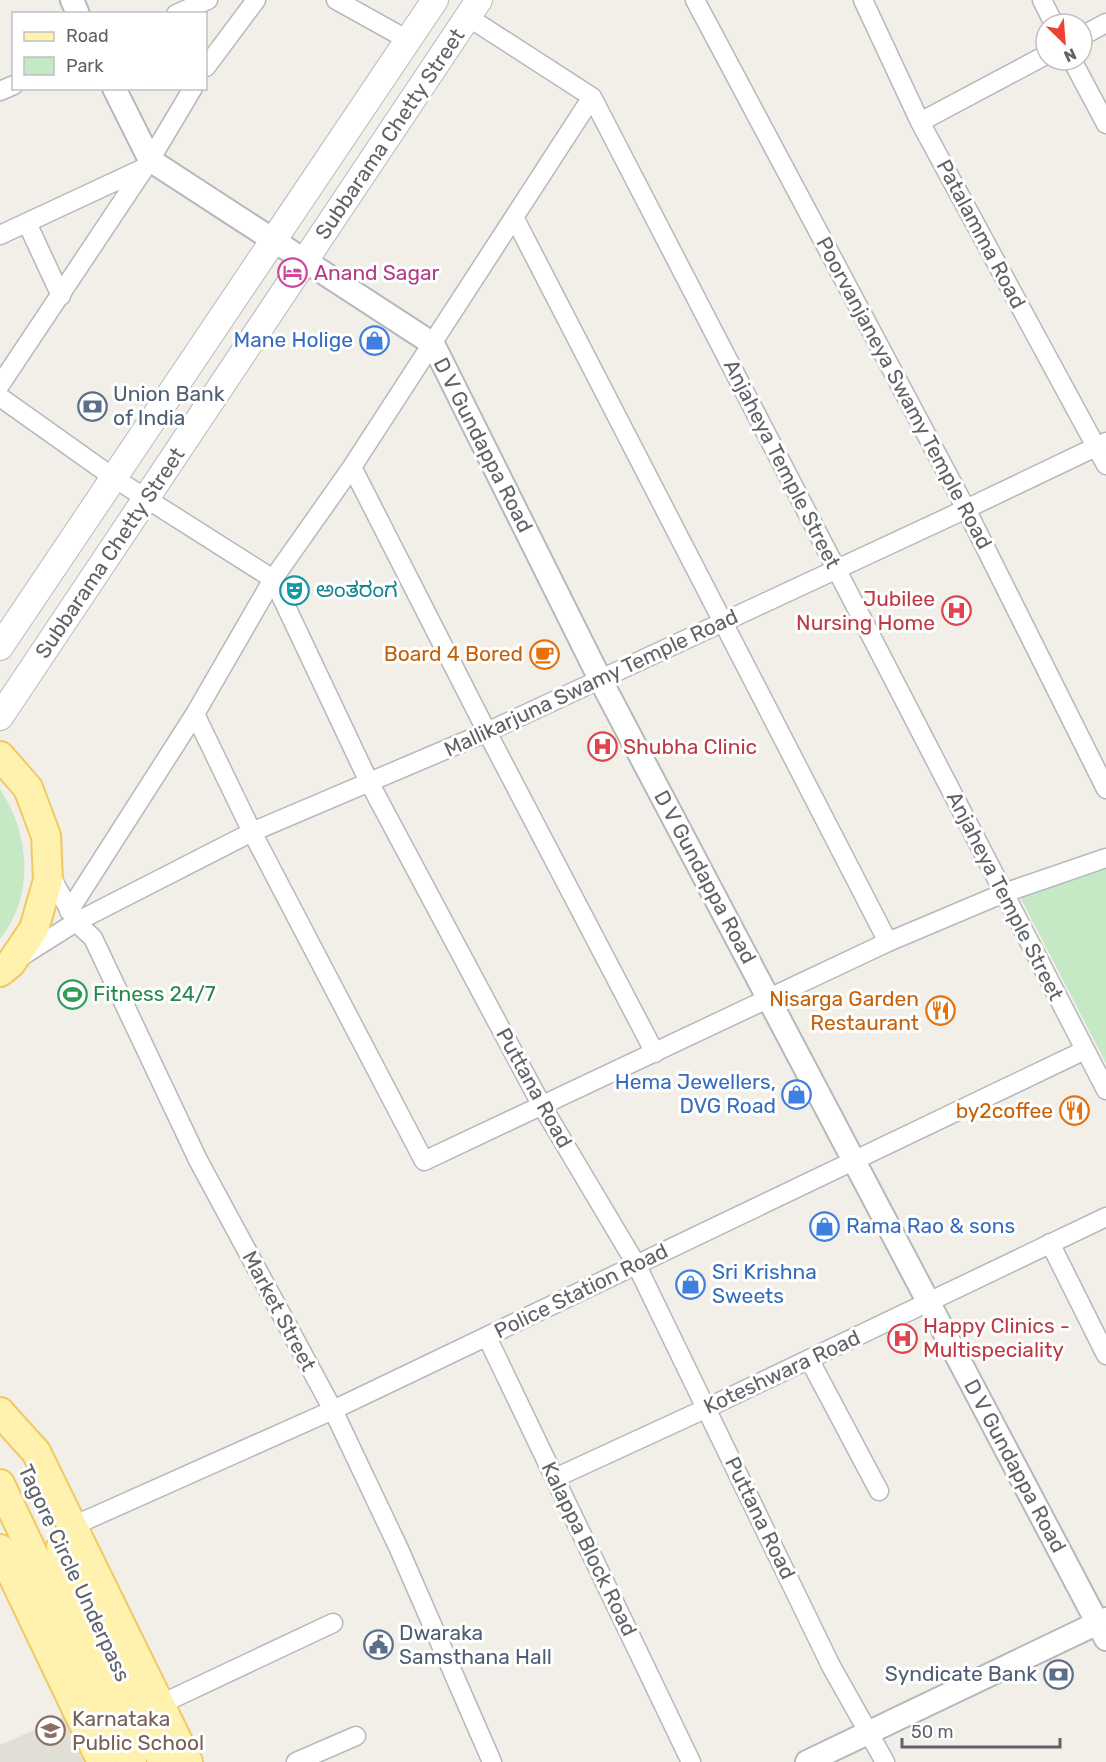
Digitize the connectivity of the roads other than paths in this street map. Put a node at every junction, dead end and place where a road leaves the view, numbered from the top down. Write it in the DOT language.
graph roads {
  1 [pos="208,0"];
  2 [pos="256,0"];
  3 [pos="336,0"];
  4 [pos="435,0"];
  5 [pos="695,0"];
  6 [pos="863,0"];
  7 [pos="474,9"];
  8 [pos="181,12"];
  9 [pos="408,40"];
  10 [pos="1034,61"];
  11 [pos="207,66"];
  12 [pos="1078,72"];
  13 [pos="115,90"];
  14 [pos="192,90"];
  15 [pos="592,97"];
  16 [pos="920,122"];
  17 [pos="1106,124"];
  18 [pos="147,164"];
  19 [pos="514,217"];
  20 [pos="27,223"];
  21 [pos="0,235"];
  22 [pos="274,239"];
  23 [pos="306,260"];
  24 [pos="61,296"];
  25 [pos="433,344"];
  26 [pos="0,386"];
  27 [pos="0,396"];
  28 [pos="1101,444"];
  29 [pos="1106,465"];
  30 [pos="352,467"];
  31 [pos="114,478"];
  32 [pos="146,499"];
  33 [pos="966,509"];
  34 [pos="836,569"];
  35 [pos="273,579"];
  36 [pos="723,622"];
  37 [pos="0,648"];
  38 [pos="600,679"];
  39 [pos="195,714"];
  40 [pos="0,717"];
  41 [pos="487,732"];
  42 [pos="0,756"];
  43 [pos="369,782"];
  44 [pos="1106,789"];
  45 [pos="252,832"];
  46 [pos="1106,858"];
  47 [pos="48,871"];
  48 [pos="1004,893"];
  49 [pos="72,916"];
  50 [pos="888,942"];
  51 [pos="5,967"];
  52 [pos="769,999"];
  53 [pos="1085,1050"];
  54 [pos="655,1053"];
  55 [pos="1106,1090"];
  56 [pos="542,1106"];
  57 [pos="854,1160"];
  58 [pos="1106,1217"];
  59 [pos="1050,1243"];
  60 [pos="636,1264"];
  61 [pos="929,1303"];
  62 [pos="487,1337"];
  63 [pos="1106,1355"];
  64 [pos="809,1359"];
  65 [pos="707,1408"];
  66 [pos="333,1410"];
  67 [pos="0,1412"];
  68 [pos="0,1417"];
  69 [pos="555,1478"];
  70 [pos="0,1484"];
  71 [pos="879,1491"];
  72 [pos="73,1526"];
  73 [pos="0,1549"];
  74 [pos="333,1623"];
  75 [pos="1103,1626"];
  76 [pos="159,1705"];
  77 [pos="870,1732"];
  78 [pos="356,1736"];
  79 [pos="102,1762"];
  80 [pos="132,1762"];
  81 [pos="163,1762"];
  82 [pos="188,1762"];
  83 [pos="296,1762"];
  84 [pos="492,1762"];
  85 [pos="692,1762"];
  86 [pos="807,1762"];
  87 [pos="885,1762"];
  1 -- 8 [label="street"];
  2 -- 11 [label="street"];
  3 -- 9 [label="street"];
  4 -- 9 [label="main road, Subbarama Chetty Street"];
  5 -- 33 [label="street, Poorvanjaneya Swamy Temple Road"];
  6 -- 16 [label="street, Patalamma Road"];
  7 -- 15 [label="street, Anjaheya Temple Street"];
  7 -- 23 [label="main road, Subbarama Chetty Street"];
  9 -- 22 [label="main road, Subbarama Chetty Street"];
  10 -- 16 [label="street"];
  12 -- 17 [label="street"];
  13 -- 18 [label="street"];
  14 -- 18 [label="street"];
  15 -- 19 [label="street"];
  15 -- 34 [label="street, Anjaheya Temple Street"];
  16 -- 28 [label="street, Patalamma Road"];
  18 -- 20 [label="street"];
  18 -- 22 [label="street, D V Gundappa Road"];
  18 -- 24 [label="street"];
  19 -- 25 [label="street"];
  19 -- 36 [label="street"];
  20 -- 21 [label="street"];
  20 -- 24 [label="street"];
  22 -- 23 [label="street, D V Gundappa Road"];
  22 -- 31 [label="main road, Subbarama Chetty Street"];
  23 -- 25 [label="street, D V Gundappa Road"];
  23 -- 32 [label="main road, Subbarama Chetty Street"];
  24 -- 26 [label="street"];
  25 -- 30 [label="street"];
  25 -- 38 [label="street, D V Gundappa Road"];
  27 -- 31 [label="street"];
  28 -- 29 [label="street, Patalamma Road"];
  28 -- 33 [label="street, Mallikarjuna Swamy Temple Road"];
  30 -- 35 [label="street"];
  30 -- 41 [label="street"];
  31 -- 32 [label="street"];
  31 -- 37 [label="main road, Subbarama Chetty Street"];
  32 -- 35 [label="street"];
  32 -- 40 [label="main road, Subbarama Chetty Street"];
  33 -- 34 [label="street, Mallikarjuna Swamy Temple Road"];
  33 -- 44 [label="street, Poorvanjaneya Swamy Temple Road"];
  34 -- 36 [label="street, Mallikarjuna Swamy Temple Road"];
  34 -- 48 [label="street, Anjaheya Temple Street"];
  35 -- 39 [label="street"];
  35 -- 43 [label="street, Puttana Road"];
  36 -- 38 [label="street, Mallikarjuna Swamy Temple Road"];
  36 -- 50 [label="street"];
  38 -- 41 [label="street, Mallikarjuna Swamy Temple Road"];
  38 -- 52 [label="street, D V Gundappa Road"];
  39 -- 45 [label="street"];
  39 -- 49 [label="street"];
  41 -- 43 [label="street, Mallikarjuna Swamy Temple Road"];
  41 -- 54 [label="street"];
  42 -- 47 [label="main road"];
  43 -- 45 [label="street, Mallikarjuna Swamy Temple Road"];
  43 -- 56 [label="street, Puttana Road"];
  45 -- 49 [label="street, Mallikarjuna Swamy Temple Road"];
  45 -- 56 [label="street"];
  46 -- 48 [label="street"];
  47 -- 49 [label="street, Market Street"];
  47 -- 51 [label="main road"];
  48 -- 50 [label="street"];
  48 -- 53 [label="street, Anjaheya Temple Street"];
  49 -- 51 [label="street, Mallikarjuna Swamy Temple Road"];
  49 -- 66 [label="street, Market Street"];
  50 -- 52 [label="street"];
  52 -- 54 [label="street"];
  52 -- 57 [label="street, D V Gundappa Road"];
  53 -- 55 [label="street, Anjaheya Temple Street"];
  53 -- 57 [label="street, Police Station Road"];
  54 -- 56 [label="street"];
  56 -- 60 [label="street, Puttana Road"];
  57 -- 60 [label="street, Police Station Road"];
  57 -- 61 [label="street, D V Gundappa Road"];
  58 -- 59 [label="street, Koteshwara Road"];
  59 -- 61 [label="street, Koteshwara Road"];
  59 -- 63 [label="street"];
  60 -- 62 [label="street, Police Station Road"];
  60 -- 65 [label="street, Puttana Road"];
  61 -- 64 [label="street, Koteshwara Road"];
  61 -- 75 [label="street, D V Gundappa Road"];
  62 -- 66 [label="street, Police Station Road"];
  62 -- 69 [label="street, Kalappa Block Road"];
  64 -- 65 [label="street, Koteshwara Road"];
  64 -- 71 [label="street"];
  65 -- 69 [label="street, Koteshwara Road"];
  65 -- 77 [label="street, Puttana Road"];
  66 -- 72 [label="street, Police Station Road"];
  66 -- 84 [label="street, Market Street"];
  67 -- 72 [label="main road"];
  68 -- 81 [label="main road, Tagore Circle Underpass"];
  69 -- 85 [label="street, Kalappa Block Road"];
  70 -- 80 [label="main road, Tagore Circle Underpass"];
  72 -- 76 [label="main road"];
  73 -- 79 [label="main road"];
  74 -- 76 [label="street"];
  75 -- 77 [label="street"];
  76 -- 82 [label="main road"];
  77 -- 86 [label="street"];
  77 -- 87 [label="street, Puttana Road"];
  78 -- 83 [label="street"];
}
